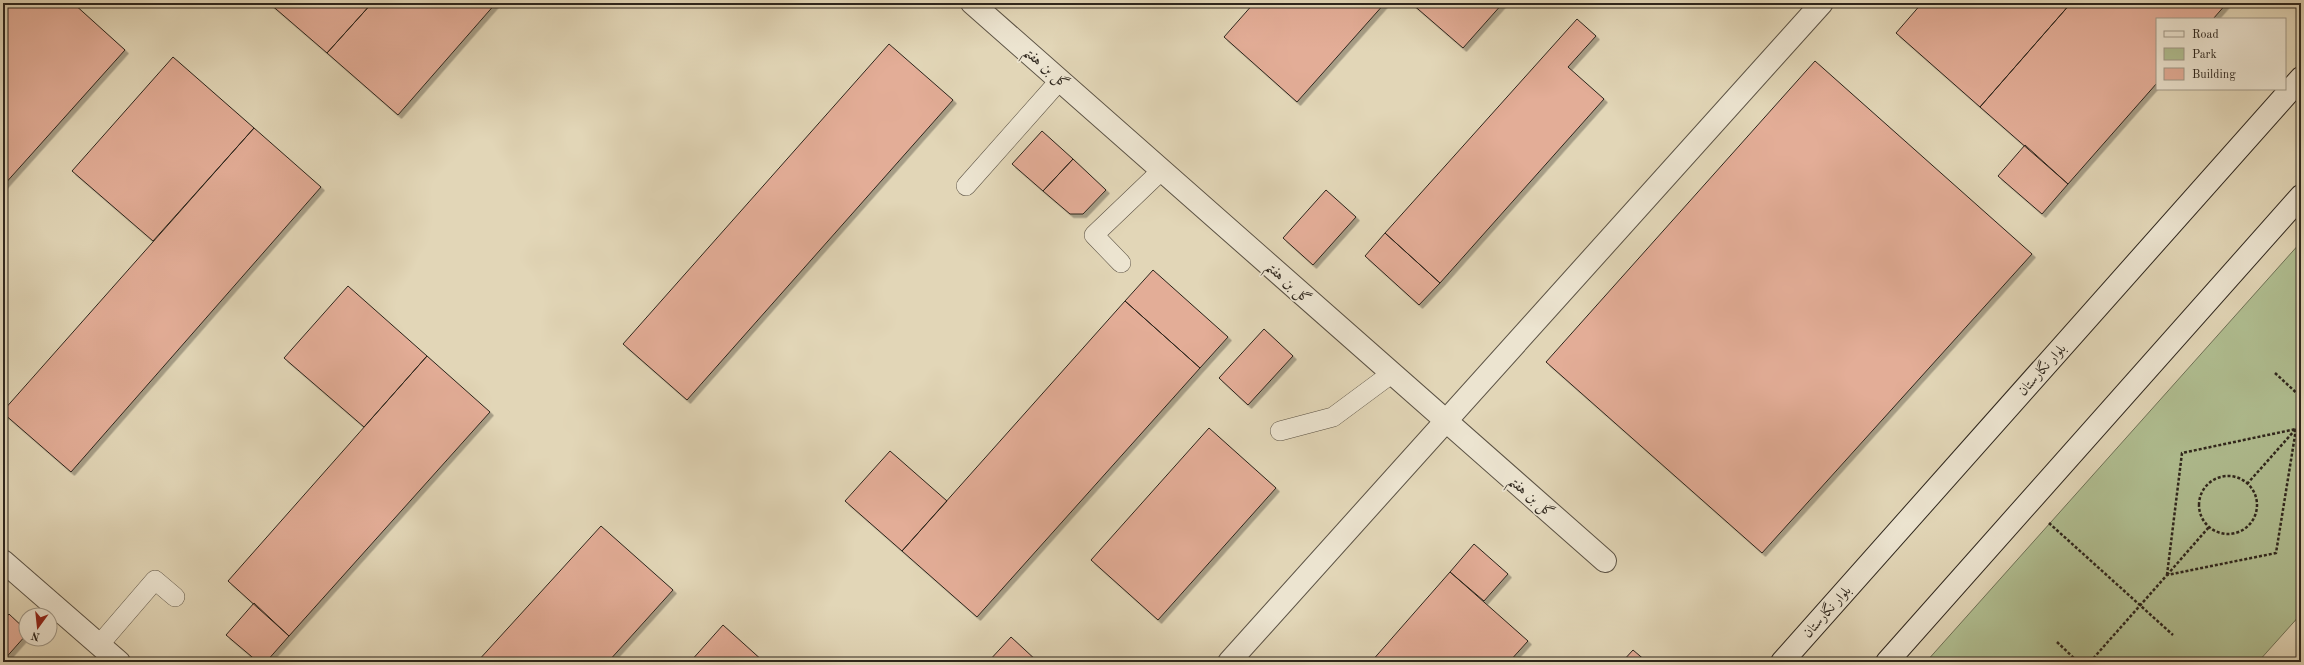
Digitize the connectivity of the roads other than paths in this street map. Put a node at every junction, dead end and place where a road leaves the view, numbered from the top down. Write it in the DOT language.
graph roads {
  1 [pos="972,3"];
  2 [pos="1822,3"];
  3 [pos="2301,78"];
  4 [pos="1060,80"];
  5 [pos="1162,170"];
  6 [pos="966,186"];
  7 [pos="2301,196"];
  8 [pos="1121,263"];
  9 [pos="1391,374"];
  10 [pos="1446,423"];
  11 [pos="1280,431"];
  12 [pos="3,561"];
  13 [pos="1605,561"];
  14 [pos="175,596"];
  15 [pos="99,645"];
  16 [pos="119,662"];
  17 [pos="1229,662"];
  18 [pos="1782,662"];
  19 [pos="1887,662"];
  1 -- 4 [label="street, گل بن هفتم"];
  2 -- 10 [label="street"];
  3 -- 18 [label="street, بلوار نگارستان"];
  4 -- 5 [label="street, گل بن هفتم"];
  4 -- 6 [label="lane"];
  5 -- 8 [label="lane"];
  5 -- 9 [label="street, گل بن هفتم"];
  7 -- 19 [label="street"];
  9 -- 10 [label="street, گل بن هفتم"];
  9 -- 11 [label="lane"];
  10 -- 13 [label="street, گل بن هفتم"];
  10 -- 17 [label="street"];
  12 -- 15 [label="street"];
  14 -- 15 [label="lane"];
  15 -- 16 [label="street"];
}
